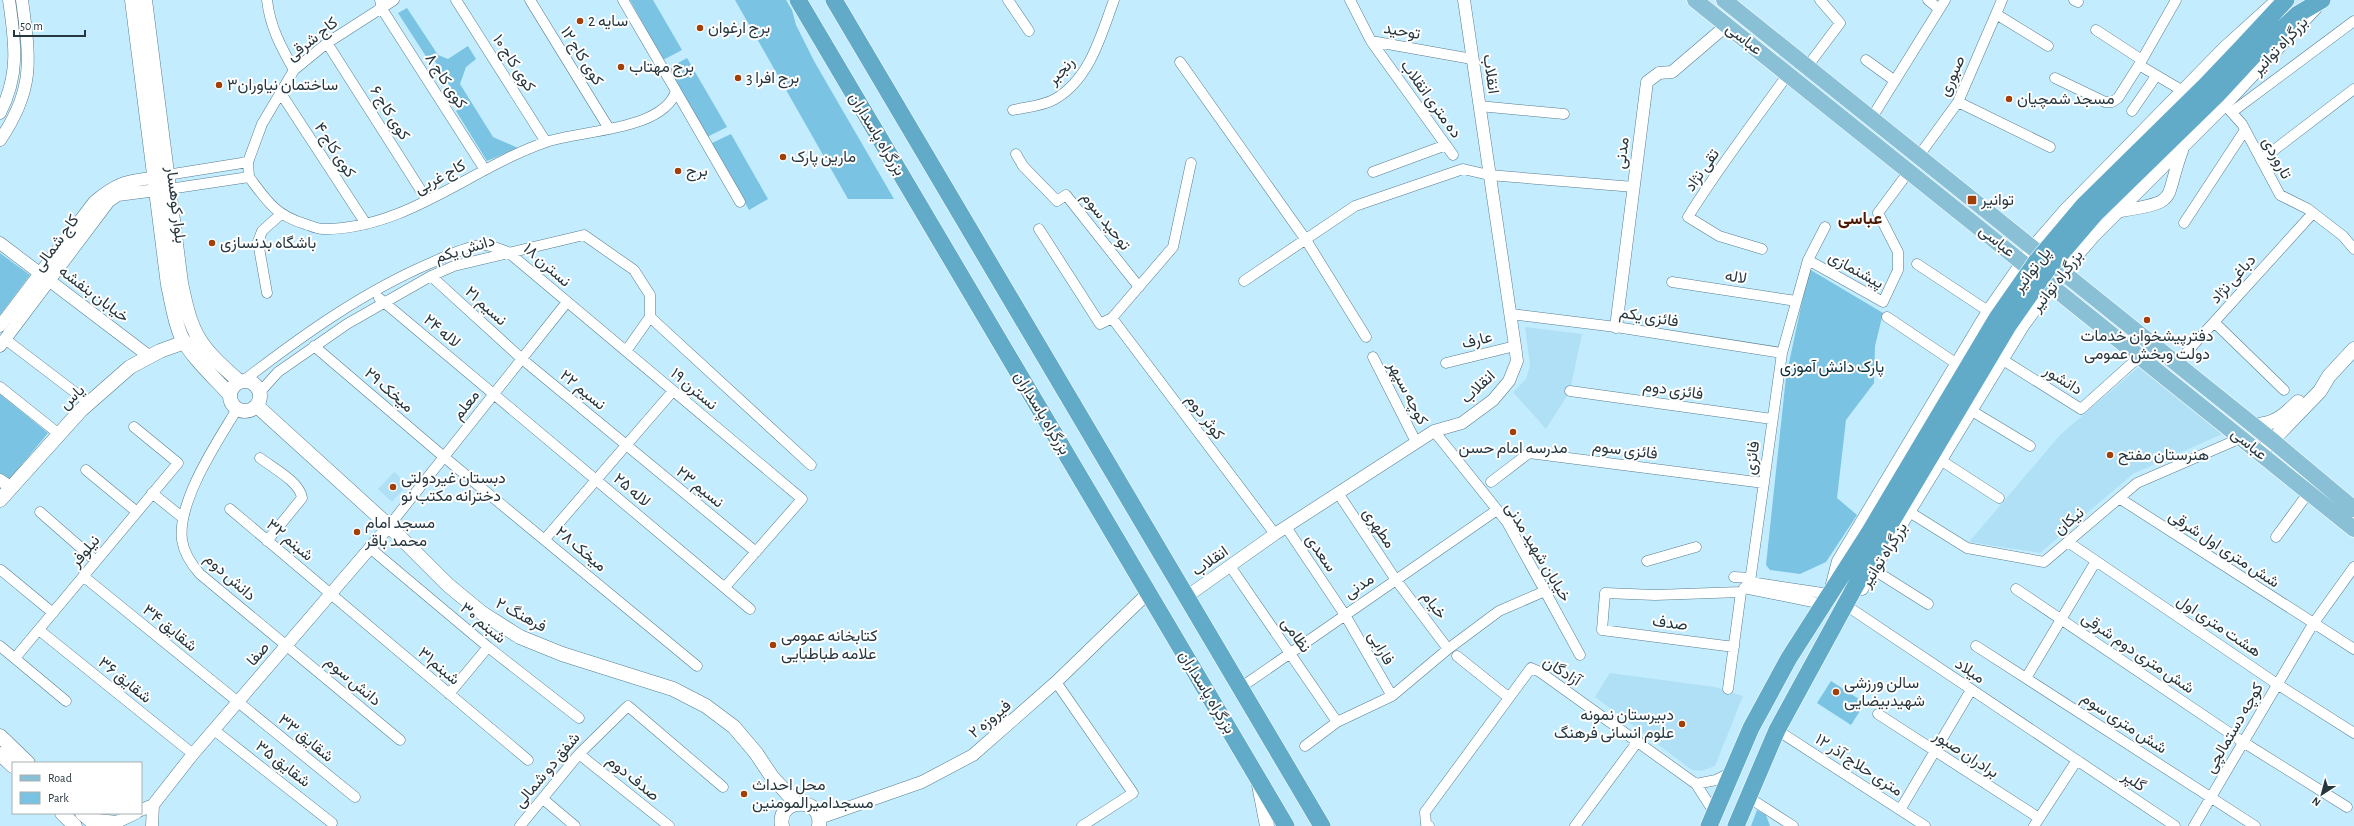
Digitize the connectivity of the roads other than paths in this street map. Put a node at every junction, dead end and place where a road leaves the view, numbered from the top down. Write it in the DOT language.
graph roads {
  1 [pos="9,0"];
  2 [pos="22,0"];
  3 [pos="132,0"];
  4 [pos="145,0"];
  5 [pos="267,0"];
  6 [pos="394,0"];
  7 [pos="456,0"];
  8 [pos="530,0"];
  9 [pos="623,0"];
  10 [pos="798,0"];
  11 [pos="834,0"];
  12 [pos="1008,0"];
  13 [pos="1114,0"];
  14 [pos="1350,0"];
  15 [pos="1464,0"];
  16 [pos="1695,0"];
  17 [pos="1724,0"];
  18 [pos="1820,0"];
  19 [pos="1928,0"];
  20 [pos="1945,0"];
  21 [pos="2002,0"];
  22 [pos="2277,0"];
  23 [pos="2286,0"];
  24 [pos="2323,0"];
  25 [pos="2174,1"];
  26 [pos="381,4"];
  27 [pos="1939,9"];
  28 [pos="1996,14"];
  29 [pos="2354,20"];
  30 [pos="1726,25"];
  31 [pos="2096,30"];
  32 [pos="1029,31"];
  33 [pos="1371,41"];
  34 [pos="327,42"];
  35 [pos="2048,46"];
  36 [pos="2250,49"];
  37 [pos="1791,54"];
  38 [pos="1472,59"];
  39 [pos="1866,60"];
  40 [pos="1180,62"];
  41 [pos="2141,63"];
  42 [pos="1807,67"];
  43 [pos="294,70"];
  44 [pos="1784,71"];
  45 [pos="2156,76"];
  46 [pos="2055,78"];
  47 [pos="1895,81"];
  48 [pos="2354,89"];
  49 [pos="676,91"];
  50 [pos="2183,91"];
  51 [pos="280,92"];
  52 [pos="1958,102"];
  53 [pos="1479,106"];
  54 [pos="2228,108"];
  55 [pos="1013,110"];
  56 [pos="2132,111"];
  57 [pos="0,113"];
  58 [pos="1564,114"];
  59 [pos="1871,119"];
  60 [pos="608,127"];
  61 [pos="2245,130"];
  62 [pos="0,140"];
  63 [pos="546,142"];
  64 [pos="1446,145"];
  65 [pos="2184,146"];
  66 [pos="2050,147"];
  67 [pos="1016,154"];
  68 [pos="1453,155"];
  69 [pos="1918,157"];
  70 [pos="2261,160"];
  71 [pos="248,162"];
  72 [pos="1191,162"];
  73 [pos="485,170"];
  74 [pos="1910,170"];
  75 [pos="1373,172"];
  76 [pos="1489,174"];
  77 [pos="249,177"];
  78 [pos="162,183"];
  79 [pos="1634,187"];
  80 [pos="427,200"];
  81 [pos="740,202"];
  82 [pos="2065,210"];
  83 [pos="2121,211"];
  84 [pos="2313,213"];
  85 [pos="280,215"];
  86 [pos="2184,223"];
  87 [pos="366,224"];
  88 [pos="1825,227"];
  89 [pos="1039,229"];
  90 [pos="2094,236"];
  91 [pos="1306,240"];
  92 [pos="0,243"];
  93 [pos="2032,248"];
  94 [pos="1762,249"];
  95 [pos="2354,249"];
  96 [pos="508,252"];
  97 [pos="1808,260"];
  98 [pos="2022,261"];
  99 [pos="1917,264"];
  100 [pos="2062,273"];
  101 [pos="45,276"];
  102 [pos="431,276"];
  103 [pos="1244,281"];
  104 [pos="1672,282"];
  105 [pos="2052,285"];
  106 [pos="1138,287"];
  107 [pos="371,292"];
  108 [pos="267,293"];
  109 [pos="1796,301"];
  110 [pos="383,302"];
  111 [pos="567,302"];
  112 [pos="1991,307"];
  113 [pos="1511,314"];
  114 [pos="1887,317"];
  115 [pos="650,318"];
  116 [pos="1112,318"];
  117 [pos="2214,322"];
  118 [pos="0,326"];
  119 [pos="2023,326"];
  120 [pos="1616,327"];
  121 [pos="1366,337"];
  122 [pos="185,342"];
  123 [pos="3,343"];
  124 [pos="314,346"];
  125 [pos="1515,346"];
  126 [pos="2354,349"];
  127 [pos="626,351"];
  128 [pos="1782,353"];
  129 [pos="2140,356"];
  130 [pos="150,357"];
  131 [pos="1373,357"];
  132 [pos="522,359"];
  133 [pos="2003,360"];
  134 [pos="1446,363"];
  135 [pos="1957,364"];
  136 [pos="2176,364"];
  137 [pos="2329,376"];
  138 [pos="242,381"];
  139 [pos="0,387"];
  140 [pos="2284,390"];
  141 [pos="673,391"];
  142 [pos="1570,391"];
  143 [pos="494,394"];
  144 [pos="230,395"];
  145 [pos="259,399"];
  146 [pos="89,403"];
  147 [pos="238,409"];
  148 [pos="1972,411"];
  149 [pos="1772,419"];
  150 [pos="2252,425"];
  151 [pos="134,427"];
  152 [pos="1434,430"];
  153 [pos="59,434"];
  154 [pos="2241,438"];
  155 [pos="2272,441"];
  156 [pos="1416,442"];
  157 [pos="626,445"];
  158 [pos="2030,446"];
  159 [pos="2260,453"];
  160 [pos="444,457"];
  161 [pos="260,458"];
  162 [pos="1942,461"];
  163 [pos="811,465"];
  164 [pos="86,470"];
  165 [pos="596,480"];
  166 [pos="1491,482"];
  167 [pos="1764,483"];
  168 [pos="3,491"];
  169 [pos="2309,492"];
  170 [pos="152,493"];
  171 [pos="1338,493"];
  172 [pos="1999,498"];
  173 [pos="2119,498"];
  174 [pos="230,509"];
  175 [pos="2354,509"];
  176 [pos="1497,510"];
  177 [pos="40,512"];
  178 [pos="137,512"];
  179 [pos="1911,513"];
  180 [pos="183,518"];
  181 [pos="389,526"];
  182 [pos="1286,527"];
  183 [pos="2354,529"];
  184 [pos="1275,534"];
  185 [pos="1875,537"];
  186 [pos="2276,537"];
  187 [pos="545,539"];
  188 [pos="268,541"];
  189 [pos="2068,542"];
  190 [pos="1696,547"];
  191 [pos="370,548"];
  192 [pos="756,552"];
  193 [pos="96,561"];
  194 [pos="1647,561"];
  195 [pos="2096,561"];
  196 [pos="1230,566"];
  197 [pos="2354,567"];
  198 [pos="1,570"];
  199 [pos="1874,570"];
  200 [pos="83,576"];
  201 [pos="1734,577"];
  202 [pos="1396,580"];
  203 [pos="1746,585"];
  204 [pos="725,587"];
  205 [pos="2016,588"];
  206 [pos="1545,592"];
  207 [pos="1148,593"];
  208 [pos="330,594"];
  209 [pos="1186,597"];
  210 [pos="1826,599"];
  211 [pos="1928,604"];
  212 [pos="1847,606"];
  213 [pos="750,609"];
  214 [pos="53,613"];
  215 [pos="1345,615"];
  216 [pos="2061,619"];
  217 [pos="2313,624"];
  218 [pos="39,630"];
  219 [pos="0,646"];
  220 [pos="286,646"];
  221 [pos="1734,646"];
  222 [pos="1976,646"];
  223 [pos="488,647"];
  224 [pos="1448,648"];
  225 [pos="2354,649"];
  226 [pos="1291,652"];
  227 [pos="1580,655"];
  228 [pos="1457,656"];
  229 [pos="15,658"];
  230 [pos="697,666"];
  231 [pos="2026,678"];
  232 [pos="1056,682"];
  233 [pos="2277,684"];
  234 [pos="1240,688"];
  235 [pos="1728,689"];
  236 [pos="1971,690"];
  237 [pos="449,694"];
  238 [pos="1392,696"];
  239 [pos="1508,697"];
  240 [pos="66,701"];
  241 [pos="238,702"];
  242 [pos="1878,714"];
  243 [pos="579,718"];
  244 [pos="1337,722"];
  245 [pos="214,730"];
  246 [pos="1777,730"];
  247 [pos="2354,733"];
  248 [pos="0,736"];
  249 [pos="400,740"];
  250 [pos="1638,742"];
  251 [pos="2243,742"];
  252 [pos="1305,746"];
  253 [pos="1935,751"];
  254 [pos="0,754"];
  255 [pos="193,754"];
  256 [pos="579,754"];
  257 [pos="528,760"];
  258 [pos="2077,760"];
  259 [pos="27,762"];
  260 [pos="12,765"];
  261 [pos="1732,772"];
  262 [pos="1257,776"];
  263 [pos="1696,784"];
  264 [pos="723,787"];
  265 [pos="355,797"];
  266 [pos="1748,797"];
  267 [pos="2211,797"];
  268 [pos="543,799"];
  269 [pos="796,803"];
  270 [pos="153,805"];
  271 [pos="2347,807"];
  272 [pos="142,810"];
  273 [pos="1900,810"];
  274 [pos="63,814"];
  275 [pos="134,814"];
  276 [pos="89,819"];
  277 [pos="1712,819"];
  278 [pos="819,822"];
  279 [pos="2036,822"];
  280 [pos="332,823"];
  281 [pos="76,826"];
  282 [pos="152,826"];
  283 [pos="520,826"];
  284 [pos="575,826"];
  285 [pos="669,826"];
  286 [pos="782,826"];
  287 [pos="1082,826"];
  288 [pos="1267,826"];
  289 [pos="1286,826"];
  290 [pos="1322,826"];
  291 [pos="1429,826"];
  292 [pos="1575,826"];
  293 [pos="1736,826"];
  294 [pos="1793,826"];
  295 [pos="1925,826"];
  296 [pos="2175,826"];
  297 [pos="2194,826"];
  298 [pos="2255,826"];
  1 -- 57 [label="street"];
  2 -- 62 [label="street"];
  3 -- 78 [label="main road, بلوار کوهسار"];
  4 -- 78 [label="main road, بلوار کوهسار"];
  5 -- 43 [label="street"];
  6 -- 26 [label="street, کاج شرقی"];
  7 -- 63 [label="street, کوی کاج ۱۰"];
  8 -- 60 [label="street, کوی کاج ۱۲"];
  9 -- 49 [label="street"];
  10 -- 207 [label="highway, بزرگراه پاسداران"];
  11 -- 209 [label="highway, بزرگراه پاسداران"];
  12 -- 32 [label="street"];
  13 -- 55 [label="street, رنجبر"];
  14 -- 33 [label="street, توحید"];
  15 -- 38 [label="street, انقلاب"];
  16 -- 30 [label="main road, عباسى"];
  17 -- 37 [label="main road, عباسى"];
  18 -- 42 [label="street"];
  19 -- 27 [label="street"];
  20 -- 27 [label="street"];
  21 -- 28 [label="street, صبوری"];
  22 -- 50 [label="street, بزرگراه توانیر"];
  23 -- 36 [label="highway, بزرگراه توانیر"];
  24 -- 36 [label="highway, بزرگراه توانیر"];
  24 -- 54 [label="street, بزرگراه توانیر"];
  25 -- 41 [label="street"];
  26 -- 34 [label="street, کاج شرقی"];
  26 -- 73 [label="street, کوی کاج ۸"];
  27 -- 47 [label="street"];
  28 -- 35 [label="street"];
  28 -- 52 [label="street, صبوری"];
  29 -- 54 [label="street"];
  30 -- 44 [label="main road, عباسى"];
  30 -- 79 [label="street, مدنی"];
  31 -- 41 [label="street"];
  33 -- 38 [label="street, توحید"];
  33 -- 64 [label="street, ده متری انقلاب"];
  34 -- 43 [label="street, کاج شرقی"];
  34 -- 80 [label="street, کوی کاج ۶"];
  36 -- 185 [label="highway, پل توانیر, bridge"];
  37 -- 42 [label="main road, عباسى"];
  37 -- 44 [label="main road"];
  38 -- 53 [label="street, انقلاب"];
  39 -- 47 [label="street"];
  40 -- 91 [label="street"];
  41 -- 45 [label="street"];
  41 -- 46 [label="street"];
  42 -- 59 [label="main road, عباسى"];
  43 -- 51 [label="street, کاج شرقی"];
  44 -- 74 [label="main road, عباسى"];
  44 -- 94 [label="street, تقی نژاد"];
  45 -- 50 [label="street"];
  45 -- 56 [label="street"];
  47 -- 59 [label="street"];
  48 -- 70 [label="street"];
  49 -- 60 [label="street, کاج غربی"];
  49 -- 81 [label="street"];
  50 -- 82 [label="street, بزرگراه توانیر"];
  51 -- 71 [label="street, کاج شرقی"];
  51 -- 87 [label="street, کوی کاج ۴"];
  52 -- 66 [label="street"];
  52 -- 69 [label="street, صبوری"];
  53 -- 58 [label="street"];
  53 -- 76 [label="street, انقلاب"];
  54 -- 61 [label="street, تاروردی"];
  54 -- 65 [label="street, بزرگراه توانیر"];
  59 -- 69 [label="main road, عباسى"];
  60 -- 63 [label="street, کاج غربی"];
  61 -- 70 [label="street, تاروردی"];
  61 -- 86 [label="street"];
  63 -- 73 [label="street, کاج غربی"];
  64 -- 68 [label="street, ده متری انقلاب"];
  64 -- 75 [label="street"];
  65 -- 83 [label="street, بزرگراه توانیر"];
  65 -- 83 [label="street"];
  67 -- 106 [label="street, توحید سوم"];
  69 -- 93 [label="main road, عباسى"];
  70 -- 84 [label="street, تاروردی"];
  71 -- 77 [label="street"];
  71 -- 78 [label="street"];
  72 -- 106 [label="street"];
  73 -- 80 [label="street, کاج غربی"];
  74 -- 97 [label="street, پیشنمازی"];
  74 -- 98 [label="main road, عباسى"];
  76 -- 79 [label="street"];
  76 -- 91 [label="street"];
  76 -- 113 [label="street, انقلاب"];
  77 -- 78 [label="street"];
  77 -- 85 [label="street"];
  78 -- 101 [label="street, کاج شمالی"];
  78 -- 122 [label="main road, بلوار کوهسار"];
  78 -- 138 [label="main road, بلوار کوهسار"];
  79 -- 120 [label="street, مدنی"];
  80 -- 87 [label="street, کاج غربی"];
  82 -- 90 [label="street"];
  82 -- 93 [label="street, بزرگراه توانیر"];
  83 -- 90 [label="street, بزرگراه توانیر"];
  84 -- 95 [label="street, تاروردی"];
  84 -- 117 [label="street, دباغی نژاد"];
  85 -- 87 [label="street, کاج غربی"];
  85 -- 108 [label="street"];
  88 -- 97 [label="street, فائزی"];
  89 -- 116 [label="street"];
  90 -- 100 [label="street, بزرگراه توانیر"];
  91 -- 103 [label="street"];
  91 -- 121 [label="street"];
  92 -- 101 [label="street, خیابان بنفشه"];
  93 -- 98 [label="street, بزرگراه توانیر"];
  93 -- 100 [label="main road, عباسى"];
  96 -- 102 [label="street, دانش یکم"];
  96 -- 107 [label="street, دانش یکم"];
  96 -- 111 [label="street, نسترن ۱۸"];
  96 -- 115 [label="street"];
  97 -- 109 [label="street, فائزی"];
  98 -- 105 [label="main road, عباسى"];
  98 -- 112 [label="street, بزرگراه توانیر"];
  99 -- 112 [label="street"];
  100 -- 105 [label="street, بزرگراه توانیر"];
  100 -- 136 [label="main road, عباسى"];
  101 -- 118 [label="street, کاج شمالی"];
  101 -- 123 [label="street, کاج شمالی"];
  101 -- 130 [label="street, خیابان بنفشه"];
  102 -- 110 [label="street, دانش یکم"];
  102 -- 132 [label="street, نسیم ۲۱"];
  104 -- 109 [label="street, لاله"];
  105 -- 119 [label="street, بزرگراه توانیر"];
  105 -- 129 [label="main road, عباسى"];
  106 -- 116 [label="street"];
  107 -- 110 [label="street, لاله ۲۴"];
  107 -- 138 [label="street, دانش یکم"];
  109 -- 128 [label="street, فائزی"];
  110 -- 124 [label="street, دانش یکم"];
  110 -- 143 [label="street, لاله ۲۴"];
  111 -- 127 [label="street, نسترن ۱۹"];
  111 -- 132 [label="street, معلم"];
  112 -- 119 [label="street"];
  112 -- 135 [label="street, بزرگراه توانیر"];
  113 -- 120 [label="street, فائزی یکم"];
  113 -- 125 [label="street, انقلاب"];
  114 -- 135 [label="street"];
  115 -- 127 [label="street"];
  115 -- 163 [label="street"];
  116 -- 184 [label="street, کوثر دوم"];
  117 -- 136 [label="street, دباغی نژاد"];
  117 -- 140 [label="street"];
  119 -- 133 [label="street, بزرگراه توانیر"];
  120 -- 128 [label="street, فائزی یکم"];
  122 -- 130 [label="main road, یاس"];
  122 -- 144 [label="main road, بلوار کوهسار"];
  123 -- 146 [label="street"];
  124 -- 145 [label="street, دانش یکم"];
  124 -- 160 [label="street, میخک ۲۹"];
  125 -- 134 [label="street, عارف"];
  125 -- 152 [label="street, انقلاب"];
  126 -- 137 [label="main road"];
  127 -- 141 [label="street, نسترن ۱۹"];
  128 -- 149 [label="street, فائزی"];
  129 -- 133 [label="street, دانشور"];
  129 -- 154 [label="main road, عباسى"];
  130 -- 146 [label="main road, یاس"];
  131 -- 156 [label="street, کوچه سپهر"];
  132 -- 143 [label="street, معلم"];
  132 -- 157 [label="street, نسیم ۲۲"];
  133 -- 148 [label="street, بزرگراه توانیر"];
  135 -- 210 [label="street, بزرگراه توانیر"];
  136 -- 150 [label="main road, عباسى"];
  137 -- 150 [label="main road"];
  137 -- 155 [label="main road"];
  138 -- 144 [label="main road"];
  138 -- 145 [label="main road"];
  139 -- 153 [label="street"];
  141 -- 157 [label="street"];
  141 -- 192 [label="street, نسترن ۱۹"];
  142 -- 149 [label="street, فائزی دوم"];
  143 -- 160 [label="street, معلم"];
  143 -- 165 [label="street, لاله ۲۵"];
  144 -- 147 [label="main road"];
  145 -- 147 [label="main road"];
  145 -- 181 [label="main road, فرهنگ ۲"];
  146 -- 153 [label="main road, یاس"];
  147 -- 180 [label="street, دانش دوم"];
  148 -- 158 [label="street"];
  148 -- 162 [label="street, بزرگراه توانیر"];
  149 -- 167 [label="street, فائزی"];
  150 -- 155 [label="main road, عباسى"];
  151 -- 170 [label="street, نیلوفر"];
  152 -- 156 [label="street, انقلاب"];
  152 -- 176 [label="street, خیابان شهید مدنی"];
  153 -- 168 [label="main road, یاس"];
  154 -- 159 [label="main road, عباسى"];
  154 -- 173 [label="street, نیکان"];
  155 -- 159 [label="main road"];
  155 -- 175 [label="main road, عباسى"];
  156 -- 171 [label="street, انقلاب"];
  157 -- 165 [label="street"];
  157 -- 192 [label="street, نسیم ۲۳"];
  159 -- 169 [label="main road, عباسى"];
  160 -- 181 [label="street, معلم"];
  160 -- 187 [label="street, میخک ۲۸"];
  161 -- 188 [label="street"];
  162 -- 172 [label="street"];
  162 -- 179 [label="street, بزرگراه توانیر"];
  164 -- 178 [label="street"];
  165 -- 187 [label="street"];
  165 -- 204 [label="street, لاله ۲۵"];
  166 -- 167 [label="street, فائزی سوم"];
  167 -- 203 [label="street, فائزی"];
  169 -- 183 [label="main road, عباسى"];
  169 -- 186 [label="street"];
  170 -- 178 [label="street, نیلوفر"];
  170 -- 180 [label="street"];
  171 -- 182 [label="street, انقلاب"];
  171 -- 202 [label="street, مطهری"];
  173 -- 189 [label="street, نیکان"];
  173 -- 217 [label="street, شش متری اول شرقی"];
  174 -- 188 [label="street, شبنم ۳۲"];
  176 -- 202 [label="street, مدنی"];
  176 -- 206 [label="street, خیابان شهید مدنی"];
  177 -- 193 [label="street"];
  178 -- 193 [label="street, نیلوفر"];
  179 -- 189 [label="street, نیکان"];
  179 -- 199 [label="street, بزرگراه توانیر"];
  180 -- 220 [label="street, دانش دوم"];
  181 -- 191 [label="street, صفا"];
  181 -- 269 [label="main road, فرهنگ ۲"];
  182 -- 184 [label="street, انقلاب"];
  182 -- 215 [label="street, سعدی"];
  184 -- 196 [label="street, انقلاب"];
  185 -- 210 [label="highway, بزرگراه توانیر"];
  185 -- 212 [label="highway, بزرگراه توانیر"];
  187 -- 230 [label="street, میخک ۲۸"];
  188 -- 208 [label="street, شبنم ۳۲"];
  189 -- 195 [label="street, هشت متری اول"];
  190 -- 194 [label="street"];
  191 -- 208 [label="street, صفا"];
  191 -- 223 [label="street, شبنم ۳۰"];
  192 -- 204 [label="street"];
  193 -- 200 [label="street, نیلوفر"];
  195 -- 216 [label="street"];
  195 -- 233 [label="street, هشت متری اول"];
  196 -- 209 [label="street, انقلاب"];
  196 -- 226 [label="street, نظامی"];
  197 -- 217 [label="street, کوچه دستمالچی"];
  198 -- 214 [label="street"];
  199 -- 211 [label="street"];
  199 -- 212 [label="street, بزرگراه توانیر"];
  200 -- 214 [label="street, نیلوفر"];
  200 -- 241 [label="street, شقایق ۳۴"];
  201 -- 203 [label="street"];
  202 -- 215 [label="street, مدنی"];
  202 -- 224 [label="street, خیام"];
  203 -- 210 [label="street"];
  203 -- 221 [label="street, فائزی"];
  203 -- 221 [label="street, صدف"];
  204 -- 213 [label="street, لاله ۲۵"];
  205 -- 216 [label="street, شش متری دوم شرقی"];
  206 -- 224 [label="street"];
  206 -- 227 [label="street, خیابان شهید مدنی"];
  207 -- 232 [label="street, فیروزه ٢"];
  207 -- 262 [label="highway, بزرگراه پاسداران"];
  208 -- 220 [label="street, صفا"];
  208 -- 237 [label="street, شبنم۳۱"];
  209 -- 234 [label="highway, بزرگراه پاسداران"];
  210 -- 261 [label="highway, بزرگراه توانیر"];
  212 -- 236 [label="street, میلاد"];
  212 -- 246 [label="highway, بزرگراه توانیر"];
  214 -- 218 [label="street, نیلوفر"];
  215 -- 226 [label="street, مدنی"];
  215 -- 238 [label="street, فارابی"];
  216 -- 231 [label="street"];
  216 -- 251 [label="street, شش متری دوم شرقی"];
  217 -- 225 [label="street, شش متری اول شرقی"];
  217 -- 233 [label="street, کوچه دستمالچی"];
  218 -- 229 [label="street, نیلوفر"];
  218 -- 255 [label="street, شقایق ۳۶"];
  219 -- 229 [label="street"];
  220 -- 241 [label="street, صفا"];
  220 -- 249 [label="street, دانش سوم"];
  221 -- 235 [label="street, فائزی"];
  222 -- 231 [label="street, شش متری سوم"];
  223 -- 237 [label="street"];
  223 -- 243 [label="street, شبنم ۳۰"];
  224 -- 238 [label="street"];
  226 -- 234 [label="street, مدنی"];
  226 -- 244 [label="street, نظامی"];
  228 -- 239 [label="street"];
  229 -- 240 [label="street"];
  231 -- 267 [label="street, شش متری سوم"];
  232 -- 278 [label="street, فیروزه ٢"];
  232 -- 287 [label="street"];
  233 -- 247 [label="street, هشت متری اول"];
  233 -- 251 [label="street, کوچه دستمالچی"];
  234 -- 290 [label="highway, بزرگراه پاسداران"];
  236 -- 253 [label="street"];
  236 -- 258 [label="street, میلاد"];
  237 -- 257 [label="street, شبنم۳۱"];
  238 -- 244 [label="street"];
  239 -- 250 [label="street, آزادگان"];
  239 -- 291 [label="street, آزادگان"];
  241 -- 245 [label="street, صفا"];
  241 -- 265 [label="street, شقایق ۳۳"];
  242 -- 253 [label="street, برادران صبور"];
  244 -- 252 [label="street"];
  245 -- 255 [label="street, صفا"];
  245 -- 280 [label="street, شقایق ۳۵"];
  246 -- 266 [label="highway, بزرگراه توانیر"];
  246 -- 273 [label="street, ۱۲ متری حلاج آذر"];
  248 -- 259 [label="main road"];
  250 -- 263 [label="street, آزادگان"];
  250 -- 292 [label="street"];
  251 -- 267 [label="street, کوچه دستمالچی"];
  251 -- 271 [label="street, شش متری دوم شرقی"];
  253 -- 273 [label="street"];
  253 -- 279 [label="street, برادران صبور"];
  254 -- 260 [label="main road"];
  255 -- 270 [label="street, صفا"];
  256 -- 264 [label="street, شفق دو شمالی"];
  256 -- 268 [label="street, شفق دو شمالی"];
  256 -- 285 [label="street, صدف دوم"];
  258 -- 279 [label="street"];
  258 -- 296 [label="street, گلپر"];
  261 -- 263 [label="street"];
  261 -- 277 [label="highway, بزرگراه توانیر"];
  262 -- 288 [label="main road"];
  262 -- 289 [label="highway, بزرگراه پاسداران"];
  263 -- 277 [label="street, آزادگان"];
  266 -- 293 [label="highway, بزرگراه توانیر"];
  266 -- 294 [label="street"];
  267 -- 297 [label="street, کوچه دستمالچی"];
  267 -- 298 [label="street, شش متری سوم"];
  268 -- 283 [label="street, شفق دو شمالی"];
  268 -- 284 [label="street"];
  269 -- 278 [label="main road"];
  269 -- 286 [label="main road"];
  270 -- 272 [label="street"];
  270 -- 282 [label="street"];
  273 -- 295 [label="street, ۱۲ متری حلاج آذر"];
  274 -- 281 [label="main road"];
  275 -- 276 [label="street"];
}
